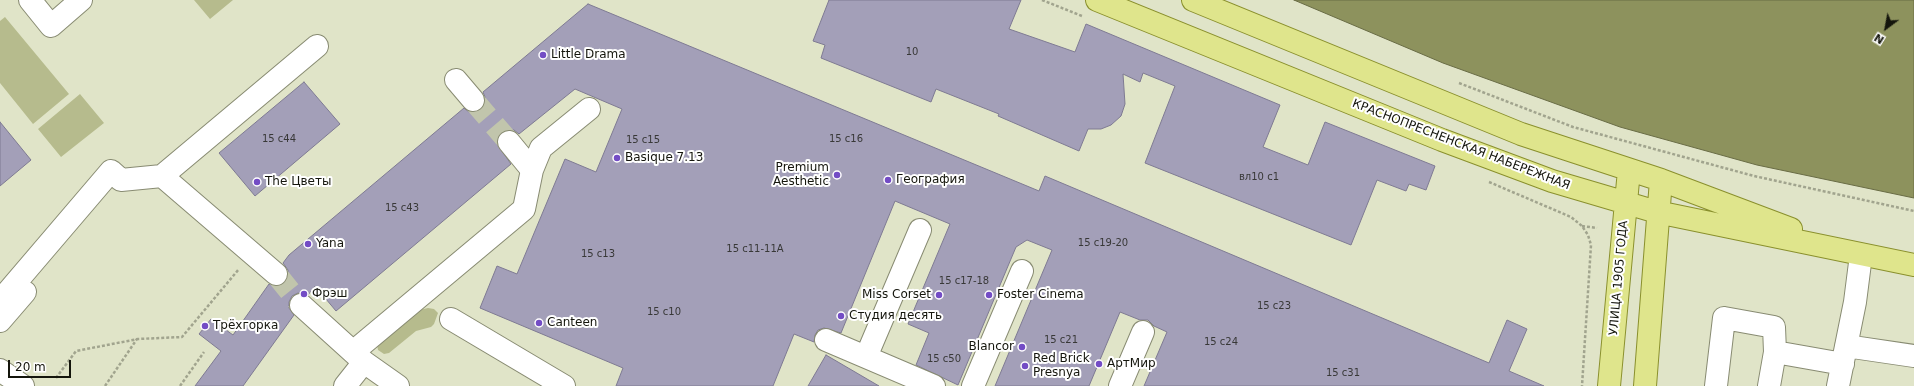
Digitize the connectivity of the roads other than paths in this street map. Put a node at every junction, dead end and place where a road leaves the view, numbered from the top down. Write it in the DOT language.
graph roads {
  1 [pos="30,0"];
  2 [pos="81,0"];
  3 [pos="1097,0"];
  4 [pos="1194,0"];
  5 [pos="317,46"];
  6 [pos="456,80"];
  7 [pos="473,100"];
  8 [pos="589,109"];
  9 [pos="509,142"];
  10 [pos="532,170"];
  11 [pos="1629,170"];
  12 [pos="116,176"];
  13 [pos="162,176"];
  14 [pos="1661,180"];
  15 [pos="1626,203"];
  16 [pos="1657,212"];
  17 [pos="920,230"];
  18 [pos="1861,255"];
  19 [pos="1914,265"];
  20 [pos="1022,271"];
  21 [pos="276,274"];
  22 [pos="0,281"];
  23 [pos="0,300"];
  24 [pos="301,305"];
  25 [pos="451,319"];
  26 [pos="0,321"];
  27 [pos="1143,332"];
  28 [pos="826,340"];
  29 [pos="1775,352"];
  30 [pos="1844,355"];
  31 [pos="1914,356"];
  32 [pos="358,357"];
  33 [pos="866,357"];
  34 [pos="1,372"];
  35 [pos="900,380"];
  36 [pos="23,386"];
  37 [pos="345,386"];
  38 [pos="398,386"];
  39 [pos="564,386"];
  40 [pos="934,386"];
  41 [pos="973,386"];
  42 [pos="1120,386"];
  43 [pos="1609,386"];
  44 [pos="1645,386"];
  45 [pos="1716,386"];
  46 [pos="1769,386"];
  47 [pos="1838,386"];
  1 -- 2 [label="street"];
  3 -- 15 [label="main road, КРАСНОПРЕСНЕНСКАЯ НАБЕРЕЖНАЯ"];
  4 -- 11 [label="main road, КРАСНОПРЕСНЕНСКАЯ НАБЕРЕЖНАЯ"];
  5 -- 13 [label="street"];
  6 -- 7 [label="street"];
  8 -- 10 [label="street"];
  9 -- 10 [label="street"];
  10 -- 32 [label="street"];
  11 -- 14 [label="main road, КРАСНОПРЕСНЕНСКАЯ НАБЕРЕЖНАЯ"];
  11 -- 15 [label="main road, УЛИЦА 1905 ГОДА"];
  12 -- 13 [label="street"];
  12 -- 22 [label="street"];
  12 -- 23 [label="street"];
  12 -- 26 [label="street"];
  13 -- 21 [label="street"];
  14 -- 16 [label="main road"];
  14 -- 18 [label="main road, КРАСНОПРЕСНЕНСКАЯ НАБЕРЕЖНАЯ"];
  15 -- 16 [label="main road, КРАСНОПРЕСНЕНСКАЯ НАБЕРЕЖНАЯ"];
  15 -- 43 [label="main road, УЛИЦА 1905 ГОДА"];
  16 -- 18 [label="main road, КРАСНОПРЕСНЕНСКАЯ НАБЕРЕЖНАЯ"];
  16 -- 44 [label="main road"];
  17 -- 33 [label="street"];
  18 -- 19 [label="main road, КРАСНОПРЕСНЕНСКАЯ НАБЕРЕЖНАЯ"];
  18 -- 30 [label="street"];
  20 -- 41 [label="street"];
  24 -- 32 [label="street"];
  25 -- 39 [label="street"];
  27 -- 42 [label="street"];
  28 -- 33 [label="street"];
  29 -- 30 [label="street"];
  29 -- 45 [label="street"];
  29 -- 46 [label="street"];
  30 -- 31 [label="street"];
  30 -- 47 [label="street"];
  32 -- 37 [label="street"];
  32 -- 38 [label="street"];
  33 -- 35 [label="street"];
  34 -- 36 [label="street"];
  35 -- 40 [label="street"];
}
